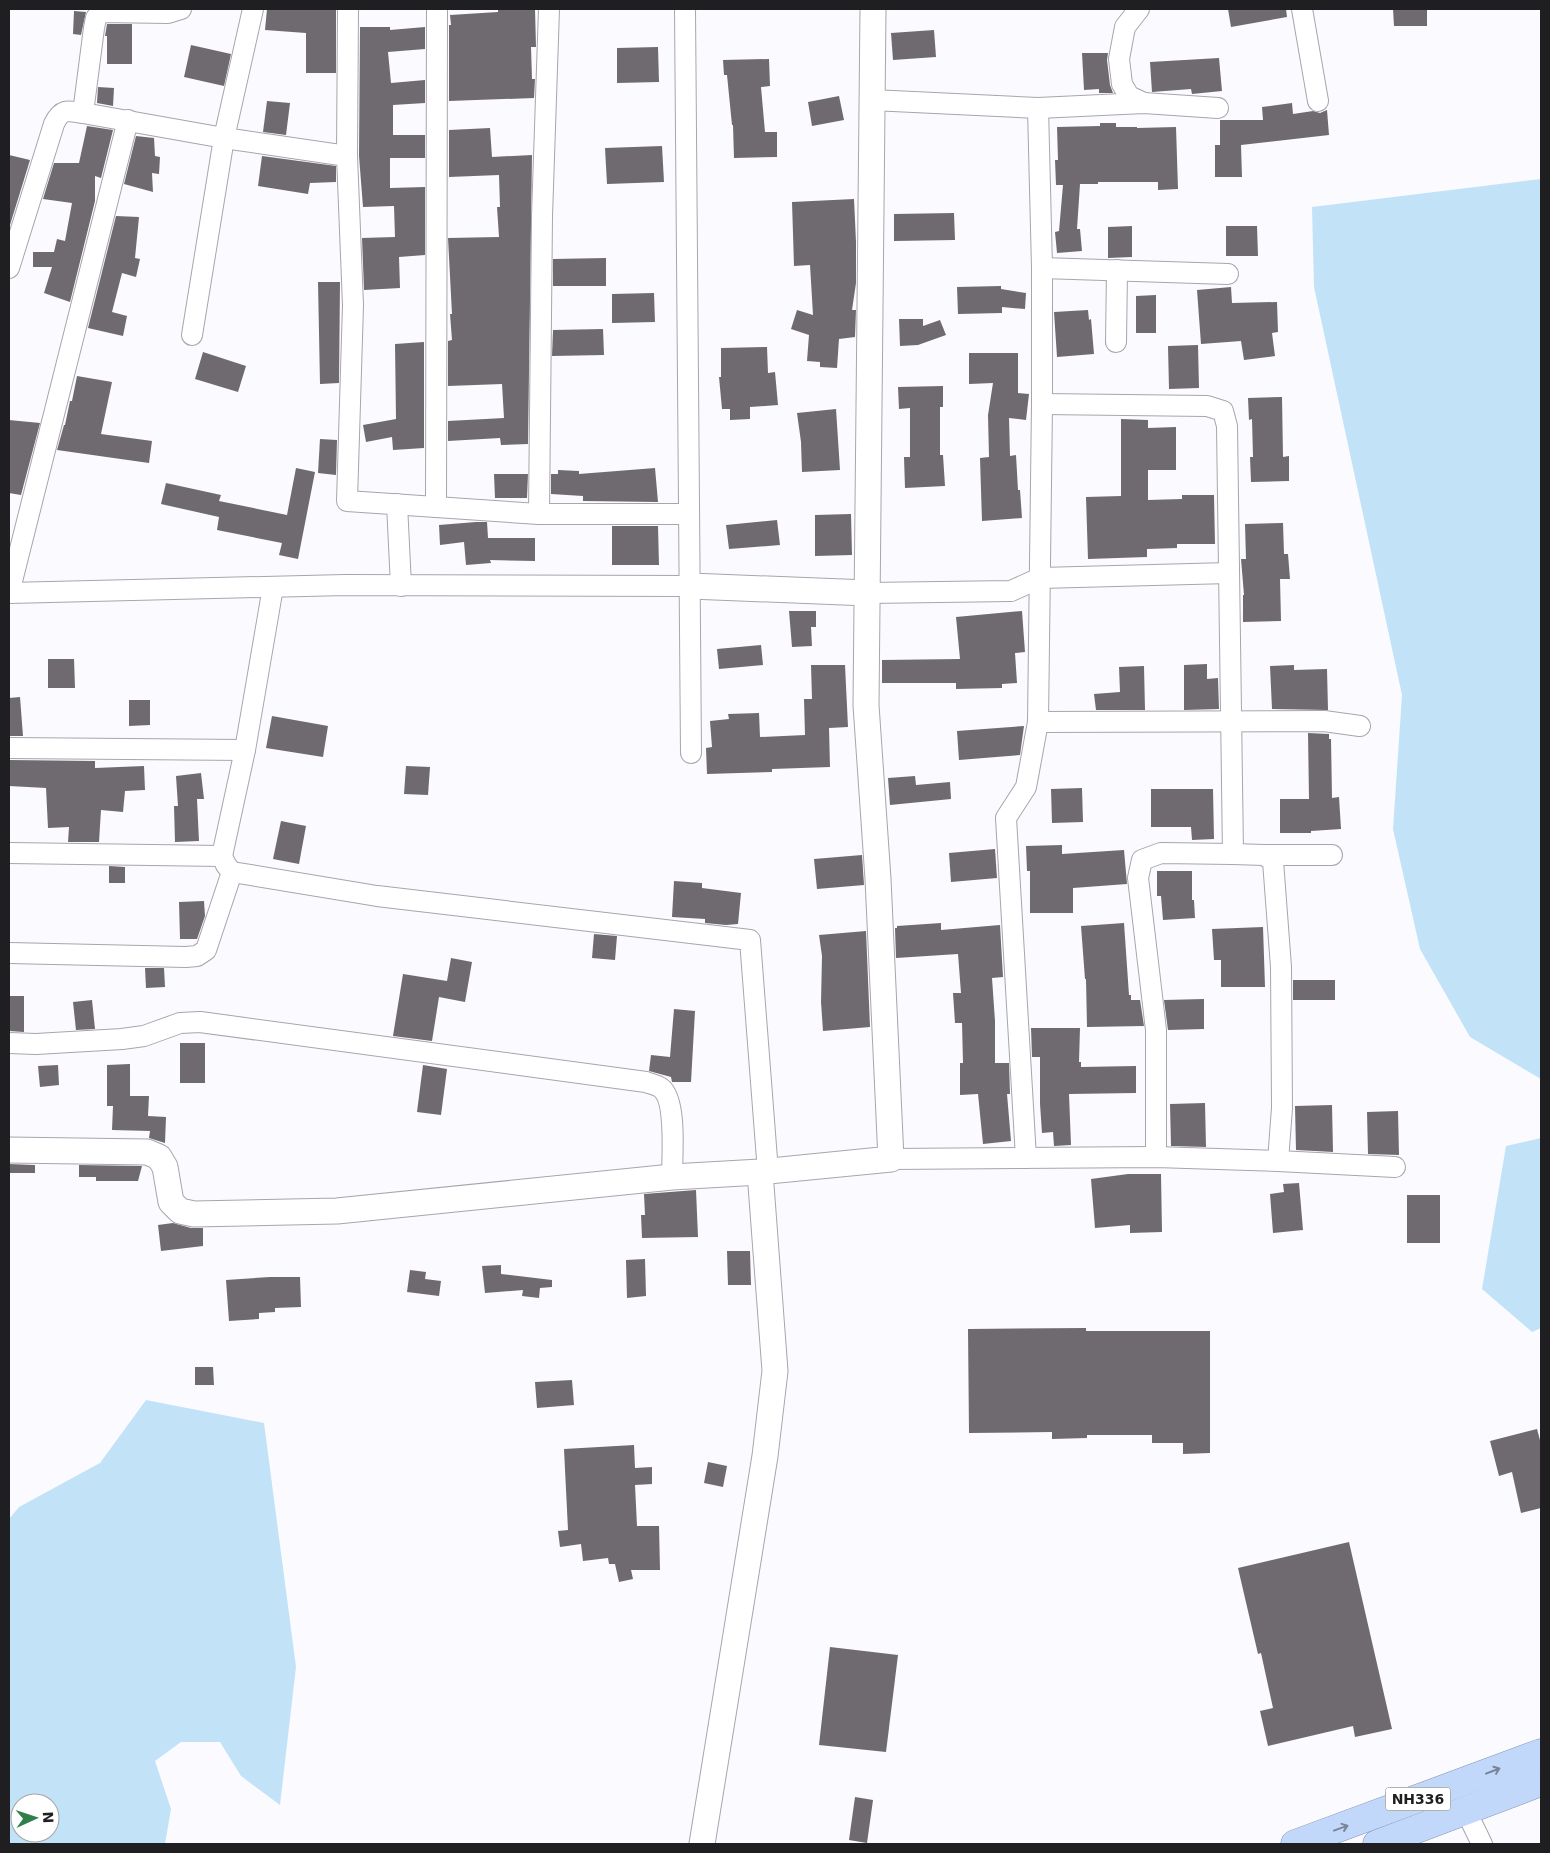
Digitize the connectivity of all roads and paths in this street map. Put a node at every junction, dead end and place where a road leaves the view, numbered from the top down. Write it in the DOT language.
graph roads {
  1 [pos="181,9"];
  2 [pos="253,9"];
  3 [pos="348,9"];
  4 [pos="436,9"];
  5 [pos="549,9"];
  6 [pos="685,9"];
  7 [pos="873,9"];
  8 [pos="1139,9"];
  9 [pos="1302,9"];
  10 [pos="872,100"];
  11 [pos="1318,100"];
  12 [pos="1144,103"];
  13 [pos="1038,108"];
  14 [pos="1218,108"];
  15 [pos="82,113"];
  16 [pos="128,120"];
  17 [pos="224,138"];
  18 [pos="347,156"];
  19 [pos="9,268"];
  20 [pos="1042,268"];
  21 [pos="1116,270"];
  22 [pos="1228,274"];
  23 [pos="192,335"];
  24 [pos="1116,342"];
  25 [pos="1042,404"];
  26 [pos="396,504"];
  27 [pos="436,507"];
  28 [pos="540,514"];
  29 [pos="683,514"];
  30 [pos="1229,573"];
  31 [pos="1040,578"];
  32 [pos="400,586"];
  33 [pos="690,586"];
  34 [pos="273,587"];
  35 [pos="9,593"];
  36 [pos="868,593"];
  37 [pos="1231,721"];
  38 [pos="1038,722"];
  39 [pos="1360,726"];
  40 [pos="9,748"];
  41 [pos="245,750"];
  42 [pos="691,753"];
  43 [pos="9,853"];
  44 [pos="1233,854"];
  45 [pos="1264,855"];
  46 [pos="1332,855"];
  47 [pos="227,864"];
  48 [pos="9,953"];
  49 [pos="9,1043"];
  50 [pos="9,1150"];
  51 [pos="1156,1156"];
  52 [pos="1026,1158"];
  53 [pos="891,1159"];
  54 [pos="1278,1161"];
  55 [pos="1395,1167"];
  56 [pos="764,1172"];
  57 [pos="672,1177"];
  58 [pos="1541,1753"];
  59 [pos="1541,1782"];
  60 [pos="1466,1811"];
  61 [pos="1423,1836"];
  62 [pos="702,1844"];
  63 [pos="1295,1844"];
  64 [pos="1377,1844"];
  65 [pos="1482,1844"];
  1 -- 15 [label="street"];
  2 -- 17 [label="street"];
  3 -- 18 [label="street"];
  4 -- 27 [label="street"];
  5 -- 28 [label="street"];
  6 -- 33 [label="street"];
  7 -- 10 [label="street"];
  8 -- 12 [label="street"];
  9 -- 11 [label="street"];
  10 -- 13 [label="street"];
  10 -- 36 [label="street"];
  12 -- 13 [label="street"];
  12 -- 14 [label="street"];
  13 -- 20 [label="street"];
  15 -- 16 [label="street"];
  15 -- 19 [label="street"];
  16 -- 17 [label="street"];
  16 -- 35 [label="street"];
  17 -- 18 [label="street"];
  17 -- 23 [label="street"];
  18 -- 26 [label="street"];
  20 -- 21 [label="street"];
  20 -- 25 [label="street"];
  21 -- 22 [label="street"];
  21 -- 24 [label="street"];
  25 -- 30 [label="street"];
  25 -- 31 [label="street"];
  26 -- 27 [label="street"];
  26 -- 32 [label="street"];
  27 -- 28 [label="street"];
  28 -- 29 [label="street"];
  30 -- 31 [label="street"];
  30 -- 37 [label="street"];
  31 -- 36 [label="street"];
  31 -- 38 [label="street"];
  32 -- 33 [label="street"];
  32 -- 34 [label="street"];
  33 -- 36 [label="street"];
  33 -- 42 [label="street"];
  34 -- 35 [label="street"];
  34 -- 41 [label="street"];
  36 -- 53 [label="street"];
  37 -- 38 [label="street"];
  37 -- 39 [label="street"];
  37 -- 44 [label="street"];
  38 -- 52 [label="street"];
  40 -- 41 [label="street"];
  41 -- 47 [label="street"];
  43 -- 47 [label="street"];
  44 -- 45 [label="street"];
  44 -- 51 [label="street"];
  45 -- 46 [label="street"];
  45 -- 54 [label="street"];
  47 -- 48 [label="street"];
  47 -- 56 [label="street"];
  49 -- 57 [label="street"];
  50 -- 57 [label="street"];
  51 -- 52 [label="street"];
  51 -- 54 [label="street"];
  52 -- 53 [label="street"];
  53 -- 56 [label="street"];
  54 -- 55 [label="street"];
  56 -- 57 [label="street"];
  56 -- 62 [label="street"];
  63 -- 58 [label="highway, NH336, one-way"];
  59 -- 60 [label="highway, NH336"];
  60 -- 61 [label="highway, NH336"];
  60 -- 65 [label="street"];
  61 -- 64 [label="highway, NH336"];
}
